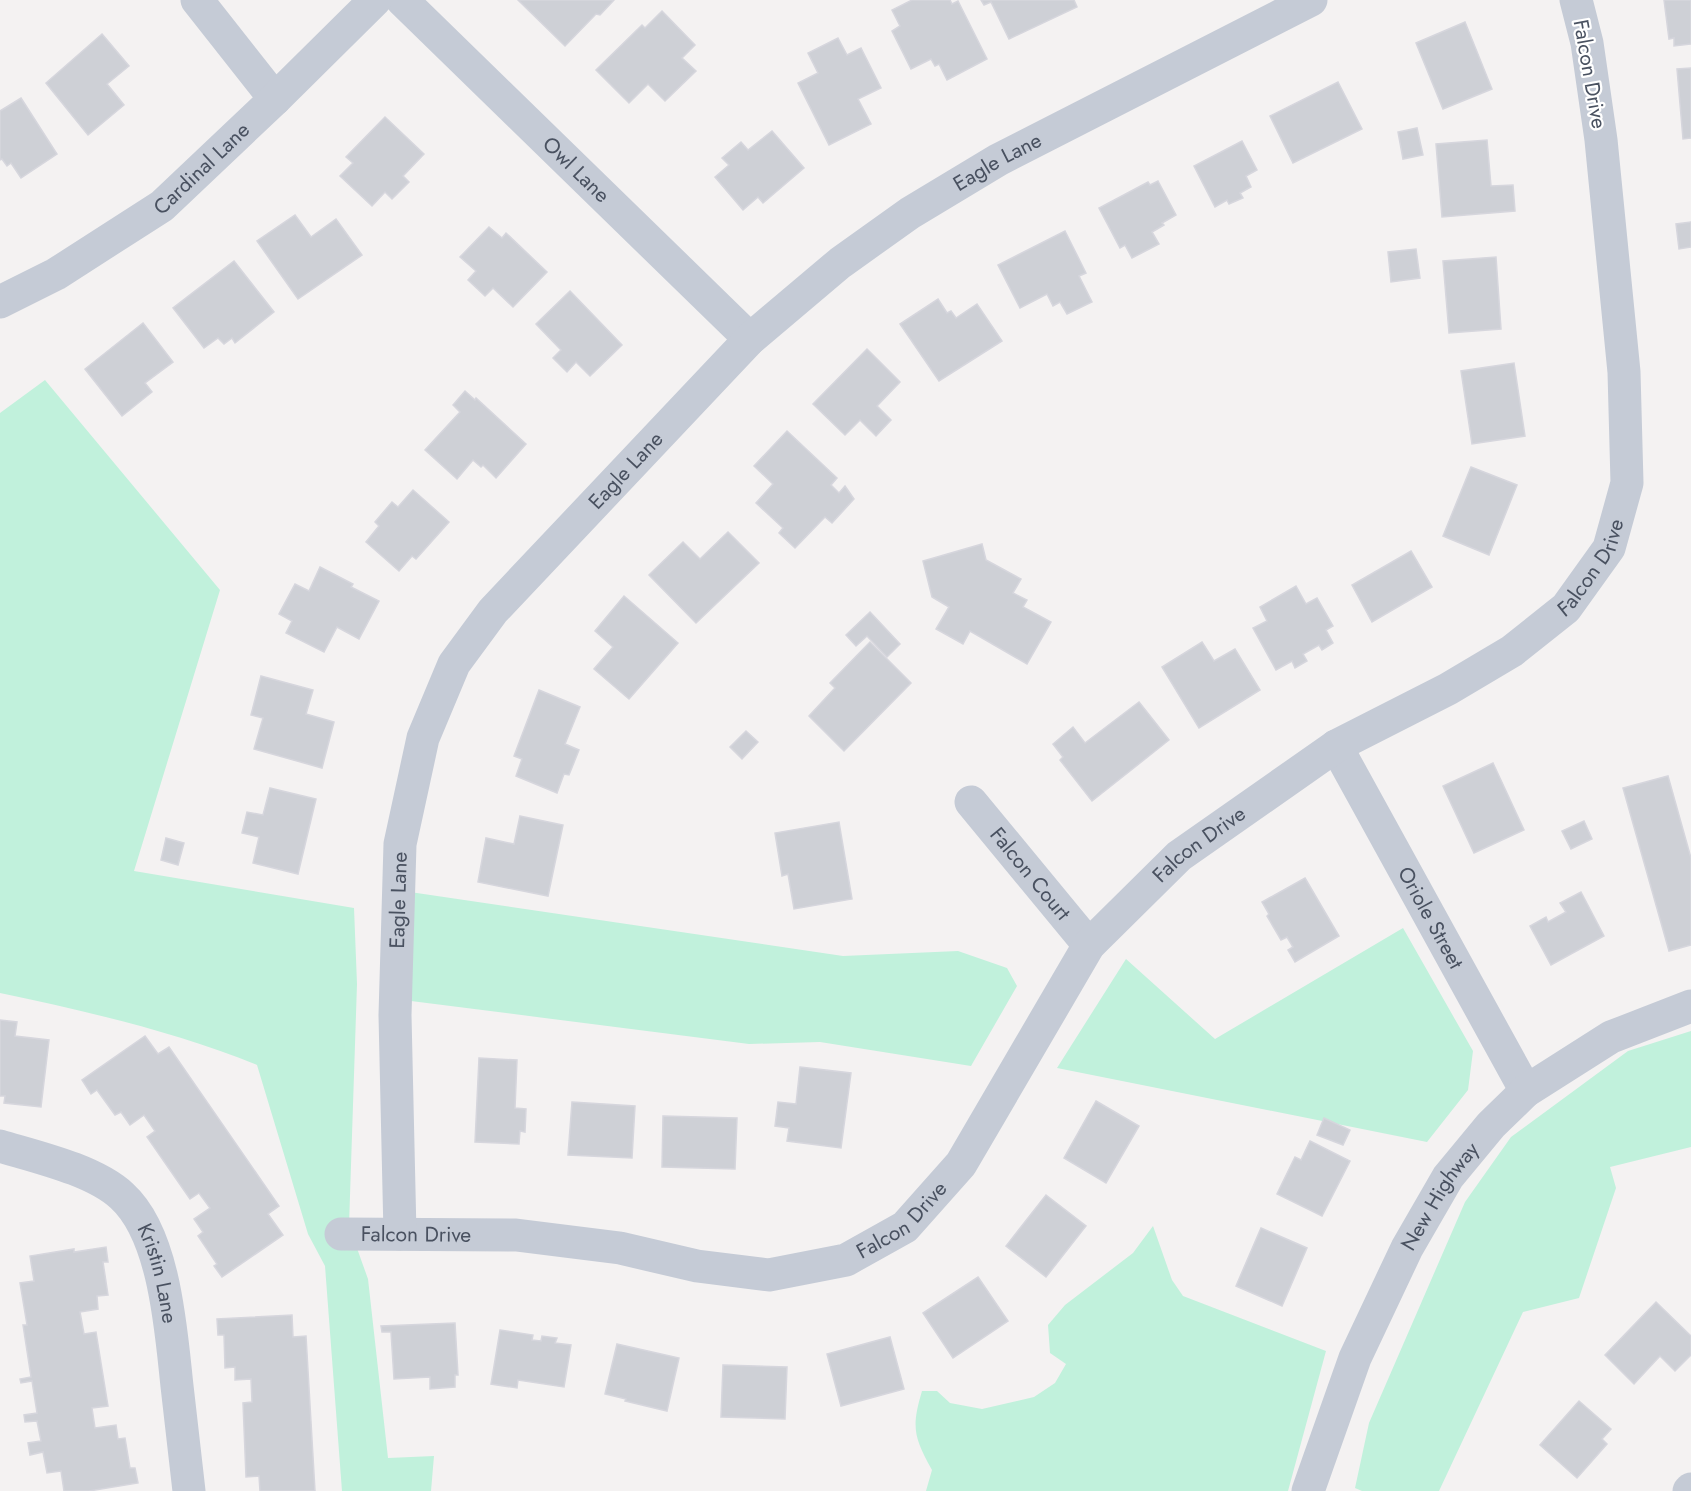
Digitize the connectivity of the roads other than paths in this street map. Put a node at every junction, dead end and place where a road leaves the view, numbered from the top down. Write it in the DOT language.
graph roads {
  1 [pos="197,0"];
  2 [pos="375,0"];
  3 [pos="402,0"];
  4 [pos="1311,0"];
  5 [pos="1576,0"];
  6 [pos="275,99"];
  7 [pos="0,302"];
  8 [pos="750,339"];
  9 [pos="1336,746"];
  10 [pos="970,802"];
  11 [pos="1089,945"];
  12 [pos="1691,1006"];
  13 [pos="1526,1091"];
  14 [pos="0,1146"];
  15 [pos="341,1234"];
  16 [pos="400,1234"];
  17 [pos="189,1491"];
  18 [pos="1308,1491"];
  1 -- 6 [label="street"];
  2 -- 6 [label="street, Cardinal Lane"];
  3 -- 8 [label="street, Owl Lane"];
  4 -- 8 [label="street, Eagle Lane"];
  5 -- 9 [label="street, Falcon Drive"];
  6 -- 7 [label="street, Cardinal Lane"];
  8 -- 16 [label="street, Eagle Lane"];
  9 -- 11 [label="street, Falcon Drive"];
  9 -- 13 [label="street, Oriole Street"];
  10 -- 11 [label="street, Falcon Court"];
  11 -- 16 [label="street, Falcon Drive"];
  12 -- 13 [label="street, New Highway"];
  13 -- 18 [label="street, New Highway"];
  14 -- 17 [label="street, Kristin Lane"];
  15 -- 16 [label="street, Falcon Drive"];
}
